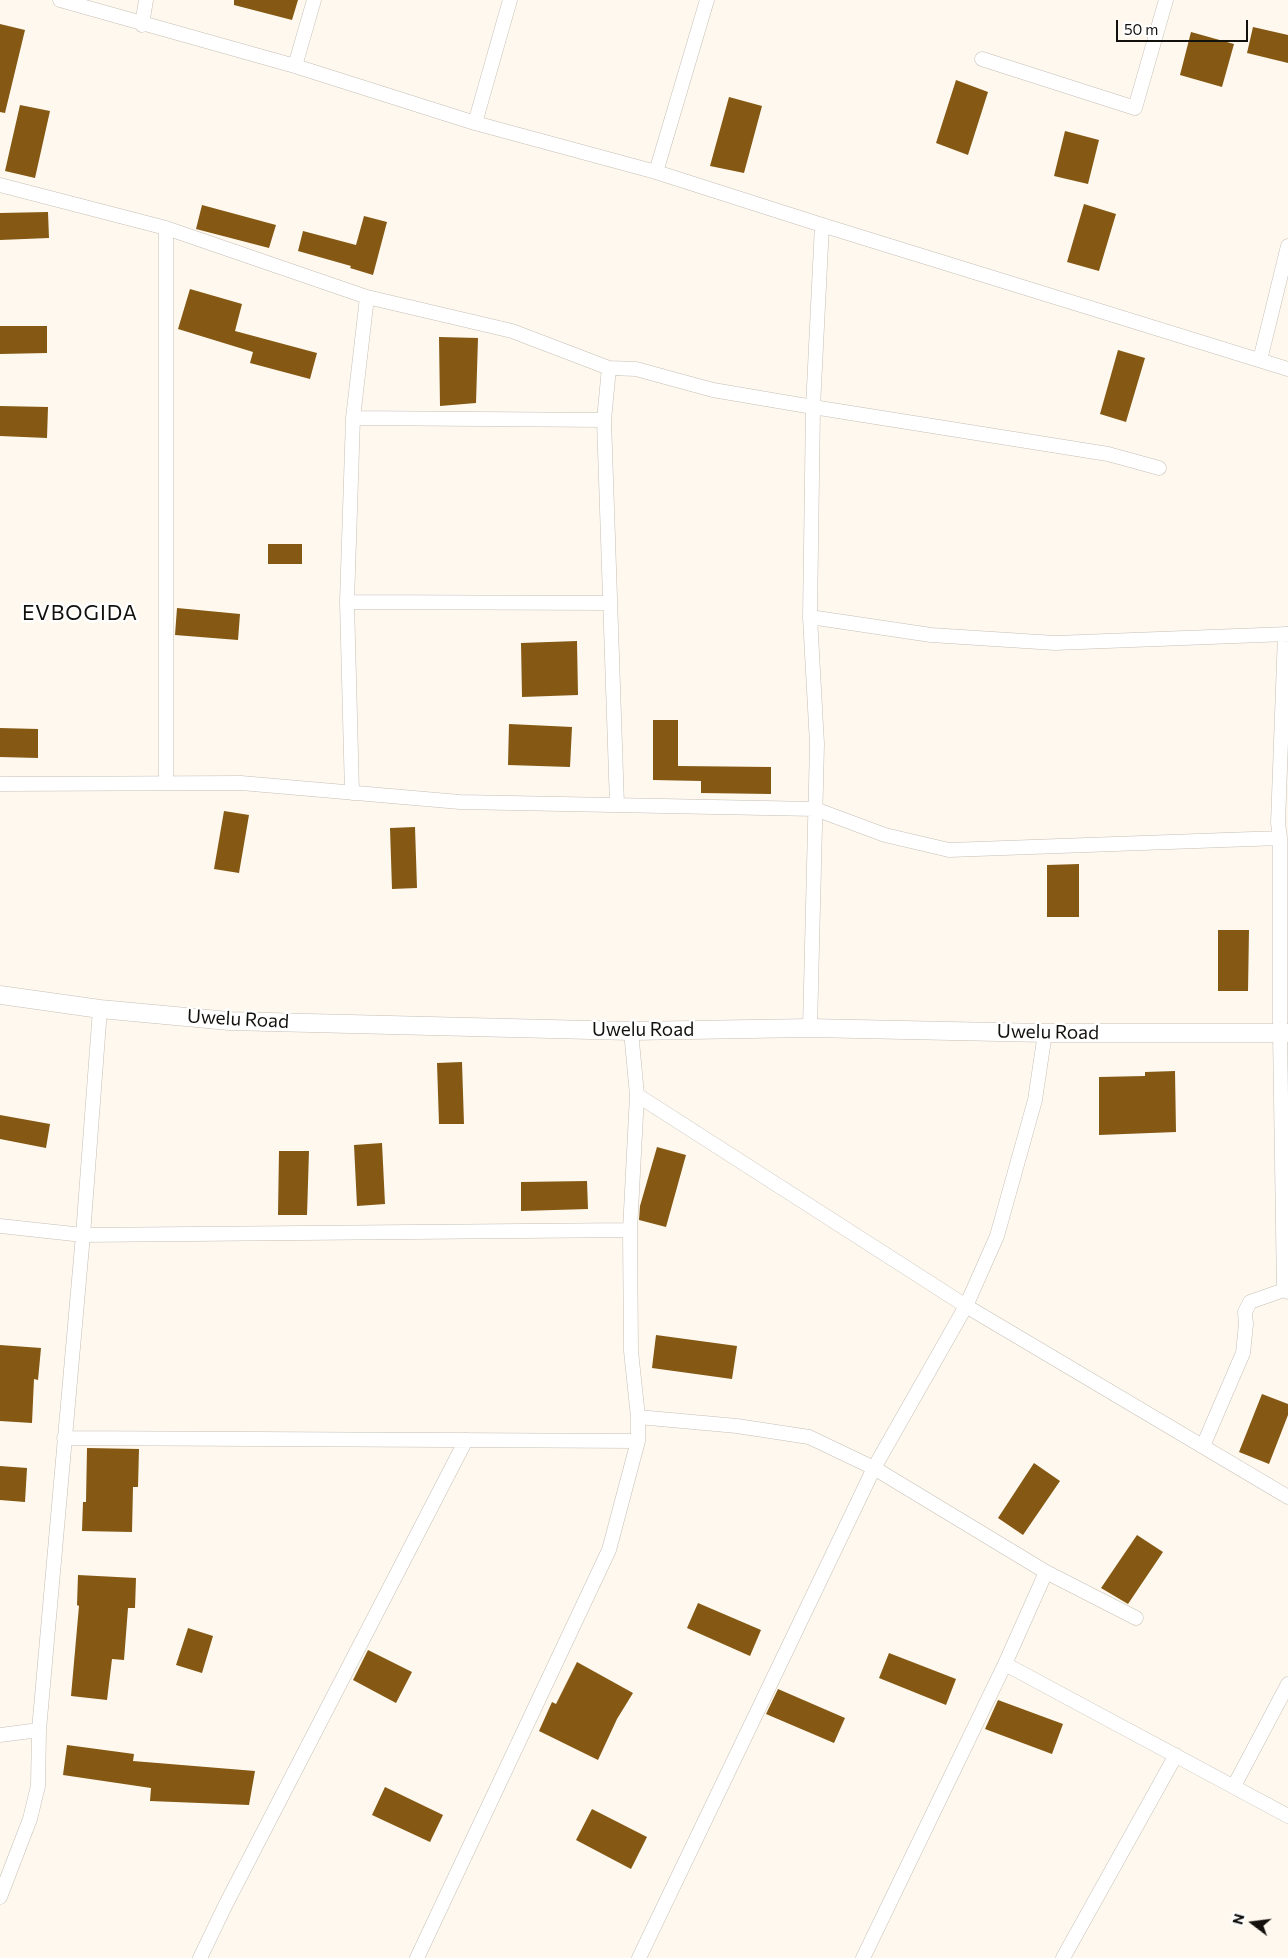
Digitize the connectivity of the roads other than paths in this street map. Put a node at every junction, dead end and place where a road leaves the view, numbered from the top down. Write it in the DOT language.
graph roads {
  1 [pos="60,0"];
  2 [pos="146,0"];
  3 [pos="314,0"];
  4 [pos="510,0"];
  5 [pos="708,0"];
  6 [pos="1166,0"];
  7 [pos="142,25"];
  8 [pos="982,60"];
  9 [pos="295,66"];
  10 [pos="474,123"];
  11 [pos="656,172"];
  12 [pos="0,185"];
  13 [pos="822,225"];
  14 [pos="166,228"];
  15 [pos="1288,246"];
  16 [pos="367,297"];
  17 [pos="1260,360"];
  18 [pos="609,368"];
  19 [pos="1288,369"];
  20 [pos="813,408"];
  21 [pos="353,418"];
  22 [pos="604,420"];
  23 [pos="1158,468"];
  24 [pos="347,602"];
  25 [pos="610,603"];
  26 [pos="810,617"];
  27 [pos="1286,634"];
  28 [pos="166,783"];
  29 [pos="0,784"];
  30 [pos="352,793"];
  31 [pos="617,805"];
  32 [pos="815,809"];
  33 [pos="1283,823"];
  34 [pos="1280,838"];
  35 [pos="0,995"];
  36 [pos="100,1009"];
  37 [pos="810,1028"];
  38 [pos="631,1031"];
  39 [pos="1045,1033"];
  40 [pos="1284,1033"];
  41 [pos="637,1095"];
  42 [pos="0,1226"];
  43 [pos="630,1230"];
  44 [pos="83,1235"];
  45 [pos="1286,1291"];
  46 [pos="966,1306"];
  47 [pos="638,1417"];
  48 [pos="64,1438"];
  49 [pos="466,1440"];
  50 [pos="638,1441"];
  51 [pos="1203,1446"];
  52 [pos="874,1468"];
  53 [pos="1288,1497"];
  54 [pos="1046,1572"];
  55 [pos="1136,1618"];
  56 [pos="1005,1664"];
  57 [pos="1288,1684"];
  58 [pos="39,1730"];
  59 [pos="0,1735"];
  60 [pos="1176,1755"];
  61 [pos="1234,1786"];
  62 [pos="1288,1816"];
  63 [pos="0,1897"];
  64 [pos="200,1958"];
  65 [pos="417,1958"];
  66 [pos="639,1958"];
  67 [pos="863,1958"];
  68 [pos="1063,1958"];
  1 -- 7 [label="street"];
  2 -- 7 [label="street"];
  3 -- 9 [label="street"];
  4 -- 10 [label="street"];
  5 -- 11 [label="street"];
  6 -- 8 [label="street"];
  7 -- 9 [label="street"];
  9 -- 10 [label="street"];
  10 -- 11 [label="street"];
  11 -- 13 [label="street"];
  12 -- 14 [label="street"];
  13 -- 17 [label="street"];
  13 -- 20 [label="street"];
  14 -- 16 [label="street"];
  14 -- 28 [label="street"];
  15 -- 17 [label="street"];
  16 -- 18 [label="street"];
  16 -- 21 [label="street"];
  17 -- 19 [label="street"];
  18 -- 20 [label="street"];
  18 -- 22 [label="street"];
  20 -- 23 [label="street"];
  20 -- 26 [label="street"];
  21 -- 22 [label="street"];
  21 -- 24 [label="street"];
  22 -- 25 [label="street"];
  24 -- 25 [label="street"];
  24 -- 30 [label="street"];
  25 -- 31 [label="street"];
  26 -- 27 [label="street"];
  26 -- 32 [label="street"];
  27 -- 33 [label="street"];
  28 -- 29 [label="street"];
  28 -- 30 [label="street"];
  30 -- 31 [label="street"];
  31 -- 32 [label="street"];
  32 -- 34 [label="street"];
  32 -- 37 [label="street"];
  33 -- 34 [label="street"];
  34 -- 40 [label="street"];
  35 -- 36 [label="street, Uwelu Road"];
  36 -- 38 [label="street, Uwelu Road"];
  36 -- 44 [label="street"];
  37 -- 38 [label="street, Uwelu Road"];
  37 -- 39 [label="street, Uwelu Road"];
  38 -- 41 [label="street"];
  39 -- 40 [label="street, Uwelu Road"];
  39 -- 46 [label="street"];
  40 -- 45 [label="street"];
  41 -- 43 [label="street"];
  41 -- 46 [label="street"];
  42 -- 44 [label="street"];
  43 -- 44 [label="street"];
  43 -- 47 [label="street"];
  44 -- 48 [label="street"];
  45 -- 51 [label="street"];
  46 -- 51 [label="street"];
  46 -- 52 [label="street"];
  47 -- 50 [label="street"];
  47 -- 52 [label="street"];
  48 -- 49 [label="street"];
  48 -- 58 [label="street"];
  49 -- 50 [label="street"];
  49 -- 64 [label="street"];
  50 -- 65 [label="street"];
  51 -- 53 [label="street"];
  52 -- 54 [label="street"];
  52 -- 66 [label="street"];
  54 -- 55 [label="street"];
  54 -- 56 [label="street"];
  56 -- 60 [label="street"];
  56 -- 67 [label="street"];
  57 -- 61 [label="street"];
  58 -- 59 [label="street"];
  58 -- 63 [label="street"];
  60 -- 61 [label="street"];
  60 -- 68 [label="street"];
  61 -- 62 [label="street"];
}
